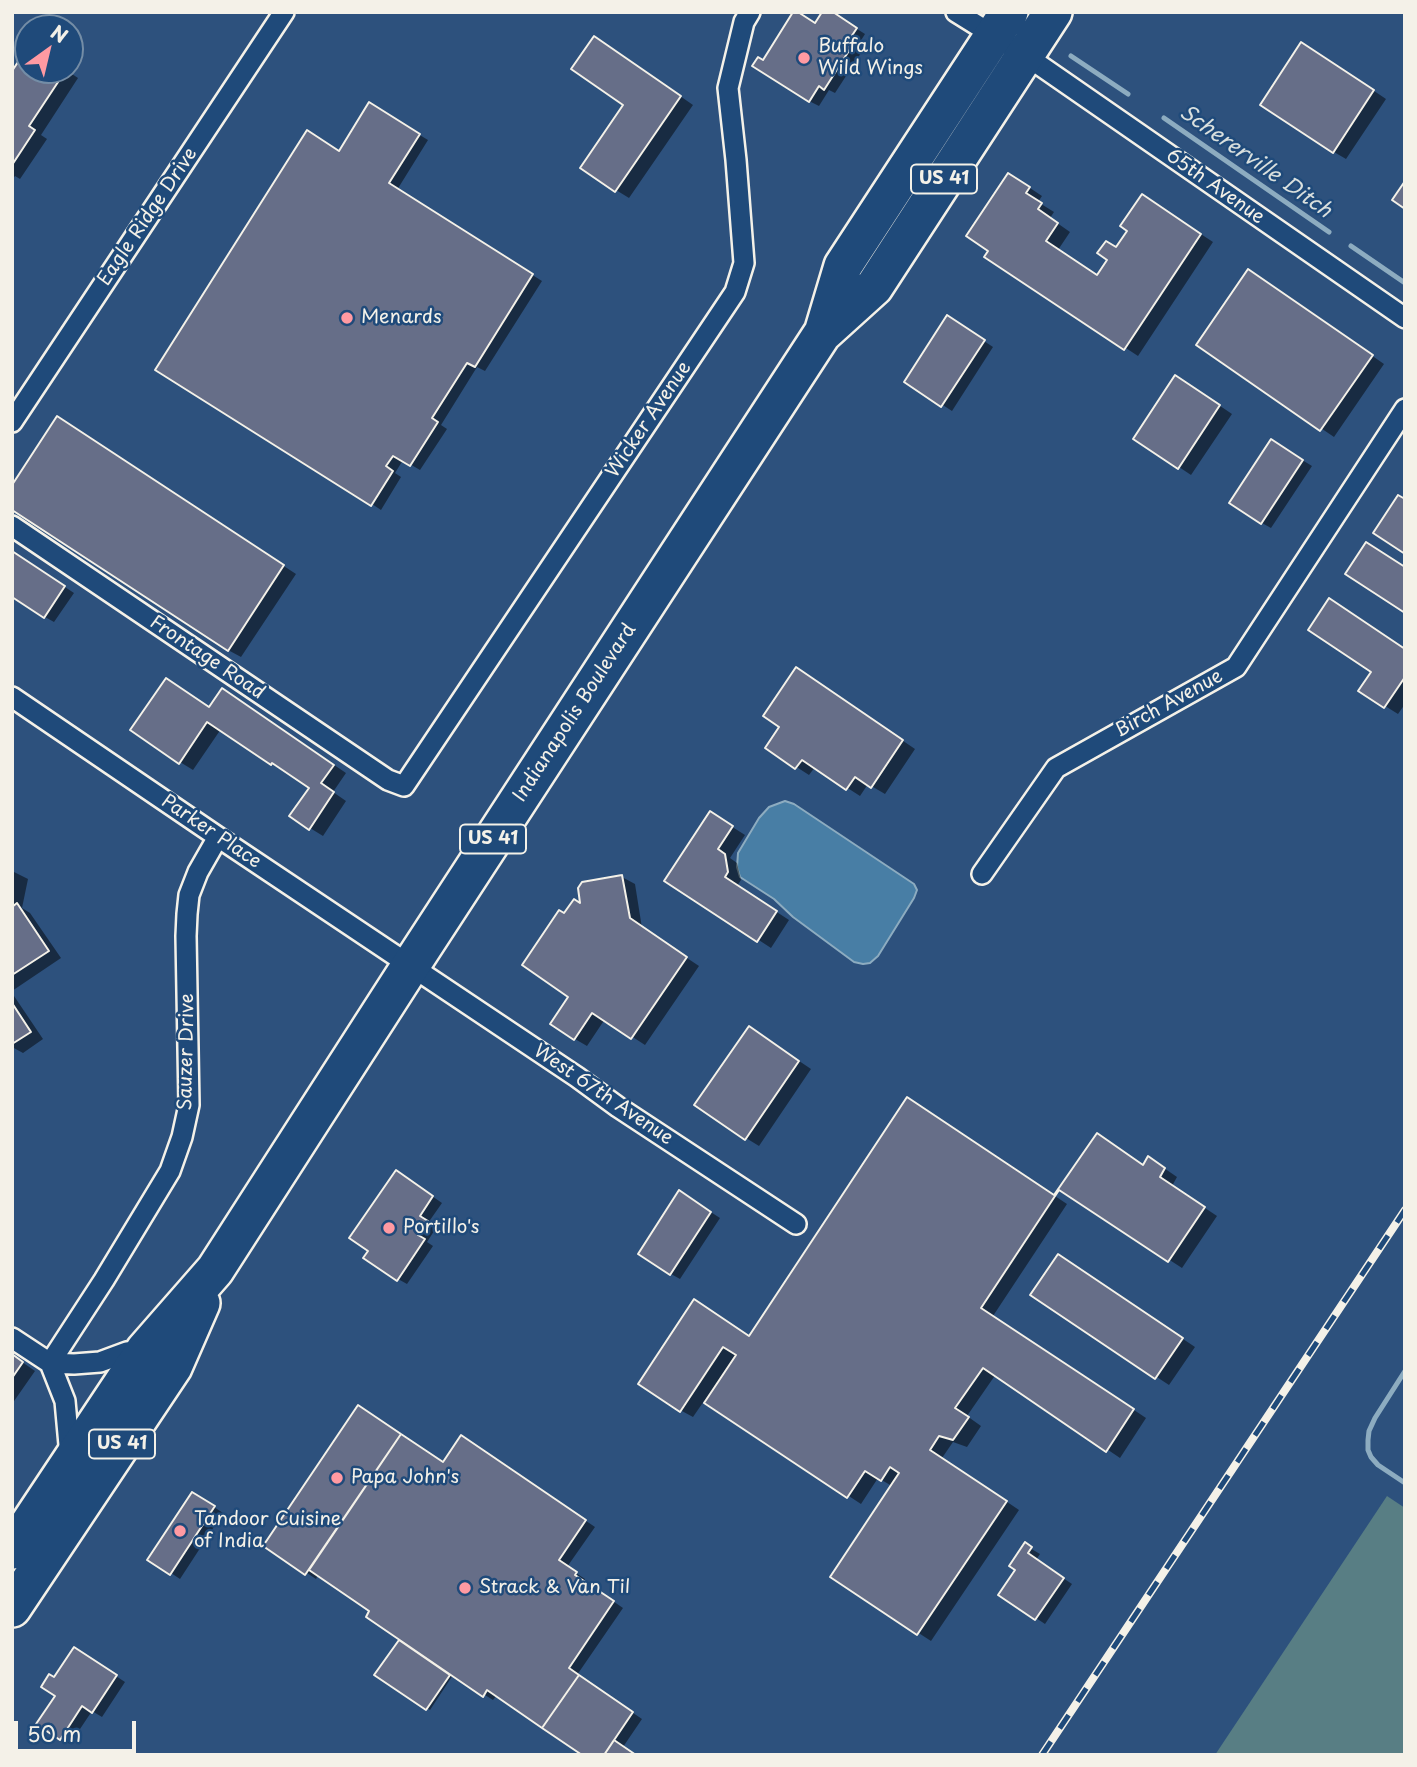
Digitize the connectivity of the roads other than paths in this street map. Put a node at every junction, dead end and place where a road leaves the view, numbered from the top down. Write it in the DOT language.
graph roads {
  1 [pos="284,12"];
  2 [pos="750,12"];
  3 [pos="956,12"];
  4 [pos="1053,12"];
  5 [pos="1002,24"];
  6 [pos="1025,55"];
  7 [pos="1405,318"];
  8 [pos="822,334"];
  9 [pos="1405,409"];
  10 [pos="12,422"];
  11 [pos="12,526"];
  12 [pos="12,697"];
  13 [pos="404,786"];
  14 [pos="218,837"];
  15 [pos="982,874"];
  16 [pos="411,965"];
  17 [pos="796,1224"];
  18 [pos="215,1270"];
  19 [pos="12,1338"];
  20 [pos="145,1350"];
  21 [pos="50,1363"];
  22 [pos="71,1462"];
  23 [pos="12,1550"];
  24 [pos="12,1608"];
  1 -- 10 [label="street, Eagle Ridge Drive"];
  2 -- 13 [label="street, Wicker Avenue"];
  3 -- 5 [label="street, 65th Avenue"];
  4 -- 6 [label="highway, Indianapolis Boulevard / US 41"];
  5 -- 6 [label="street, 65th Avenue"];
  5 -- 8 [label="highway, Indianapolis Boulevard / US 41"];
  6 -- 7 [label="street, 65th Avenue"];
  6 -- 8 [label="highway, Indianapolis Boulevard / US 41"];
  8 -- 16 [label="highway, Indianapolis Boulevard / US 41"];
  9 -- 15 [label="street, Birch Avenue"];
  11 -- 13 [label="street, Frontage Road"];
  12 -- 14 [label="street, Parker Place"];
  14 -- 16 [label="street, Parker Place"];
  14 -- 21 [label="street, Sauzer Drive"];
  16 -- 17 [label="street, West 67th Avenue"];
  16 -- 18 [label="highway, Indianapolis Boulevard / US 41"];
  18 -- 20 [label="highway, Indianapolis Boulevard / US 41"];
  18 -- 24 [label="highway, Indianapolis Boulevard / US 41"];
  19 -- 21 [label="street"];
  20 -- 21 [label="street"];
  20 -- 22 [label="highway, Indianapolis Boulevard / US 41"];
  21 -- 22 [label="street"];
  22 -- 23 [label="highway, Indianapolis Boulevard / US 41"];
}
